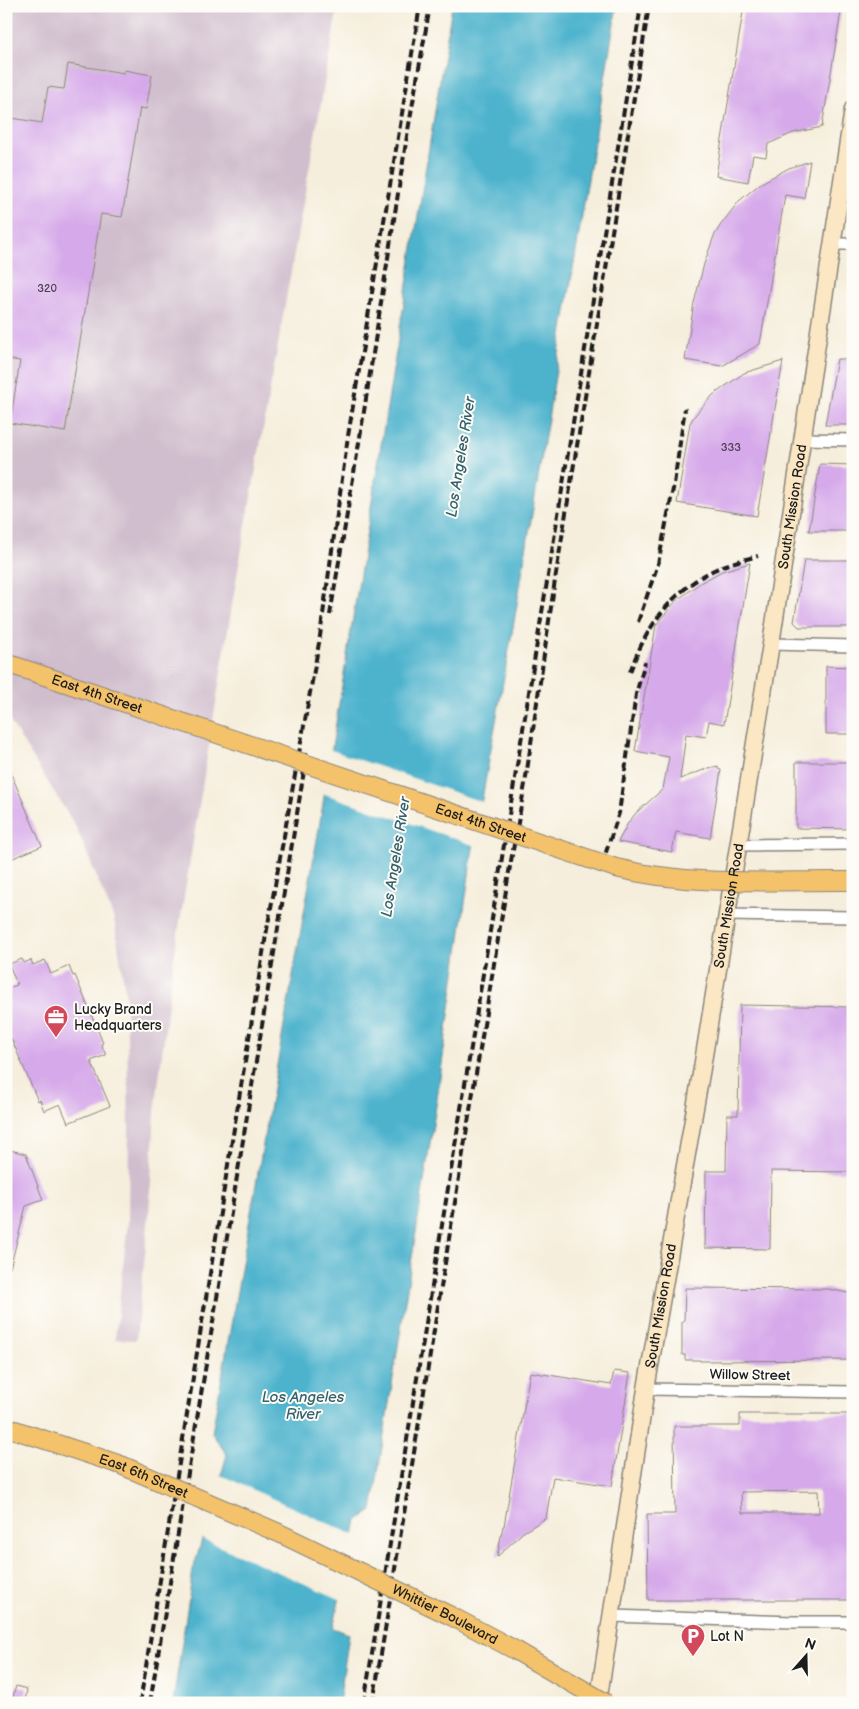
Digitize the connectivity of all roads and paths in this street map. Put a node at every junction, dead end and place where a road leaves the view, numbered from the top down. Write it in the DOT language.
graph roads {
  1 [pos="853,109"];
  2 [pos="831,244"];
  3 [pos="853,244"];
  4 [pos="803,439"];
  5 [pos="853,440"];
  6 [pos="771,644"];
  7 [pos="853,646"];
  8 [pos="6,663"];
  9 [pos="853,844"];
  10 [pos="738,845"];
  11 [pos="853,881"];
  12 [pos="727,915"];
  13 [pos="853,917"];
  14 [pos="646,1389"];
  15 [pos="853,1392"];
  16 [pos="6,1427"];
  17 [pos="279,1533"];
  18 [pos="612,1616"];
  19 [pos="853,1622"];
  20 [pos="598,1703"];
  21 [pos="606,1703"];
  1 -- 2 [label="street, South Mission Road"];
  2 -- 3 [label="street"];
  2 -- 4 [label="street, South Mission Road"];
  4 -- 5 [label="street"];
  4 -- 6 [label="street, South Mission Road"];
  6 -- 7 [label="street"];
  6 -- 10 [label="street, South Mission Road"];
  8 -- 11 [label="main road, East 4th Street, bridge"];
  9 -- 10 [label="street"];
  10 -- 12 [label="street, South Mission Road"];
  12 -- 13 [label="street"];
  12 -- 14 [label="street, South Mission Road"];
  14 -- 15 [label="street, Willow Street"];
  14 -- 18 [label="street, South Mission Road"];
  16 -- 17 [label="main road, East 6th Street, bridge"];
  17 -- 21 [label="main road, Whittier Boulevard, bridge"];
  18 -- 19 [label="street"];
  18 -- 20 [label="street, South Mission Road"];
}
